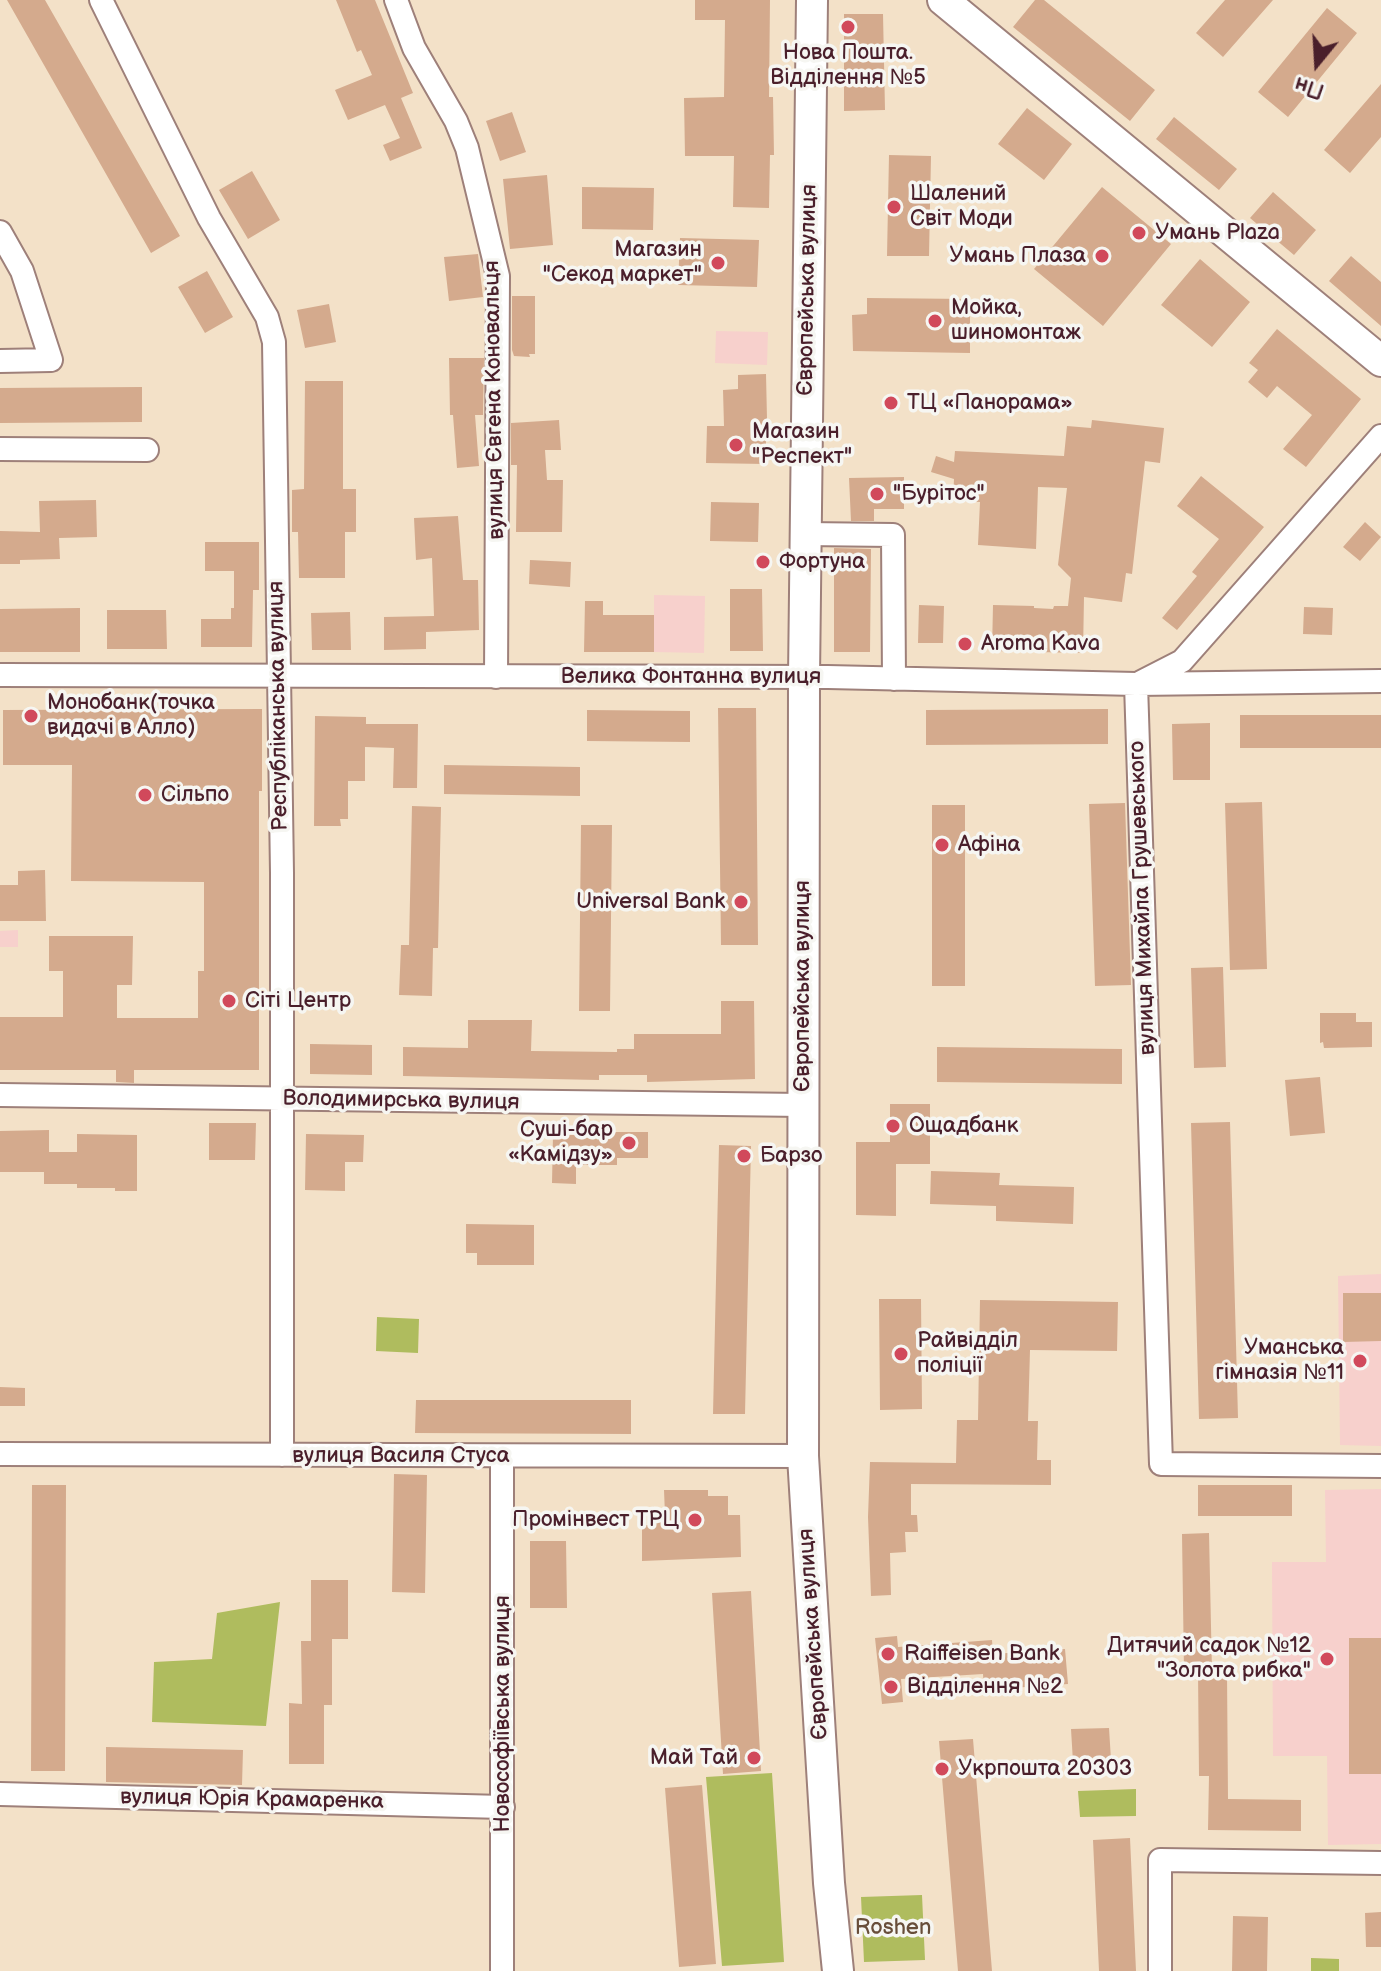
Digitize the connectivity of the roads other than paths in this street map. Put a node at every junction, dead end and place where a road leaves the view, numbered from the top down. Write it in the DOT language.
graph roads {
  1 [pos="101,0"];
  2 [pos="396,0"];
  3 [pos="812,0"];
  4 [pos="943,0"];
  5 [pos="0,232"];
  6 [pos="0,361"];
  7 [pos="1381,361"];
  8 [pos="1381,436"];
  9 [pos="0,449"];
  10 [pos="147,450"];
  11 [pos="805,534"];
  12 [pos="0,675"];
  13 [pos="278,675"];
  14 [pos="496,677"];
  15 [pos="804,677"];
  16 [pos="894,679"];
  17 [pos="1381,681"];
  18 [pos="1136,684"];
  19 [pos="0,1095"];
  20 [pos="281,1099"];
  21 [pos="803,1105"];
  22 [pos="0,1454"];
  23 [pos="282,1455"];
  24 [pos="502,1456"];
  25 [pos="803,1456"];
  26 [pos="1381,1466"];
  27 [pos="0,1794"];
  28 [pos="503,1807"];
  29 [pos="1381,1863"];
  30 [pos="502,1971"];
  31 [pos="838,1971"];
  32 [pos="1160,1971"];
  1 -- 13 [label="street, Республіканська вулиця"];
  2 -- 14 [label="street, вулиця Євгена Коновальця"];
  3 -- 11 [label="main road, Європейська вулиця"];
  4 -- 7 [label="main road"];
  5 -- 6 [label="street"];
  8 -- 18 [label="street"];
  9 -- 10 [label="street"];
  11 -- 15 [label="main road, Європейська вулиця"];
  11 -- 16 [label="street"];
  12 -- 13 [label="street, Велика Фонтанна вулиця"];
  13 -- 14 [label="street, Велика Фонтанна вулиця"];
  13 -- 20 [label="street, Республіканська вулиця"];
  14 -- 15 [label="street, Велика Фонтанна вулиця"];
  15 -- 16 [label="street, Велика Фонтанна вулиця"];
  15 -- 21 [label="main road, Європейська вулиця"];
  16 -- 18 [label="street, Велика Фонтанна вулиця"];
  17 -- 18 [label="street, Велика Фонтанна вулиця"];
  18 -- 26 [label="street, вулиця Михайла Грушевського"];
  19 -- 20 [label="street, Володимирська вулиця"];
  20 -- 21 [label="street, Володимирська вулиця"];
  20 -- 23 [label="street, Республіканська вулиця"];
  21 -- 25 [label="main road, Європейська вулиця"];
  22 -- 23 [label="street, вулиця Василя Стуса"];
  23 -- 24 [label="street, вулиця Василя Стуса"];
  24 -- 25 [label="street, вулиця Василя Стуса"];
  24 -- 28 [label="street, Новософіївська вулиця"];
  25 -- 31 [label="main road, Європейська вулиця"];
  27 -- 28 [label="street, вулиця Юрія Крамаренка"];
  28 -- 30 [label="street, Новософіївська вулиця"];
  29 -- 32 [label="street"];
}
